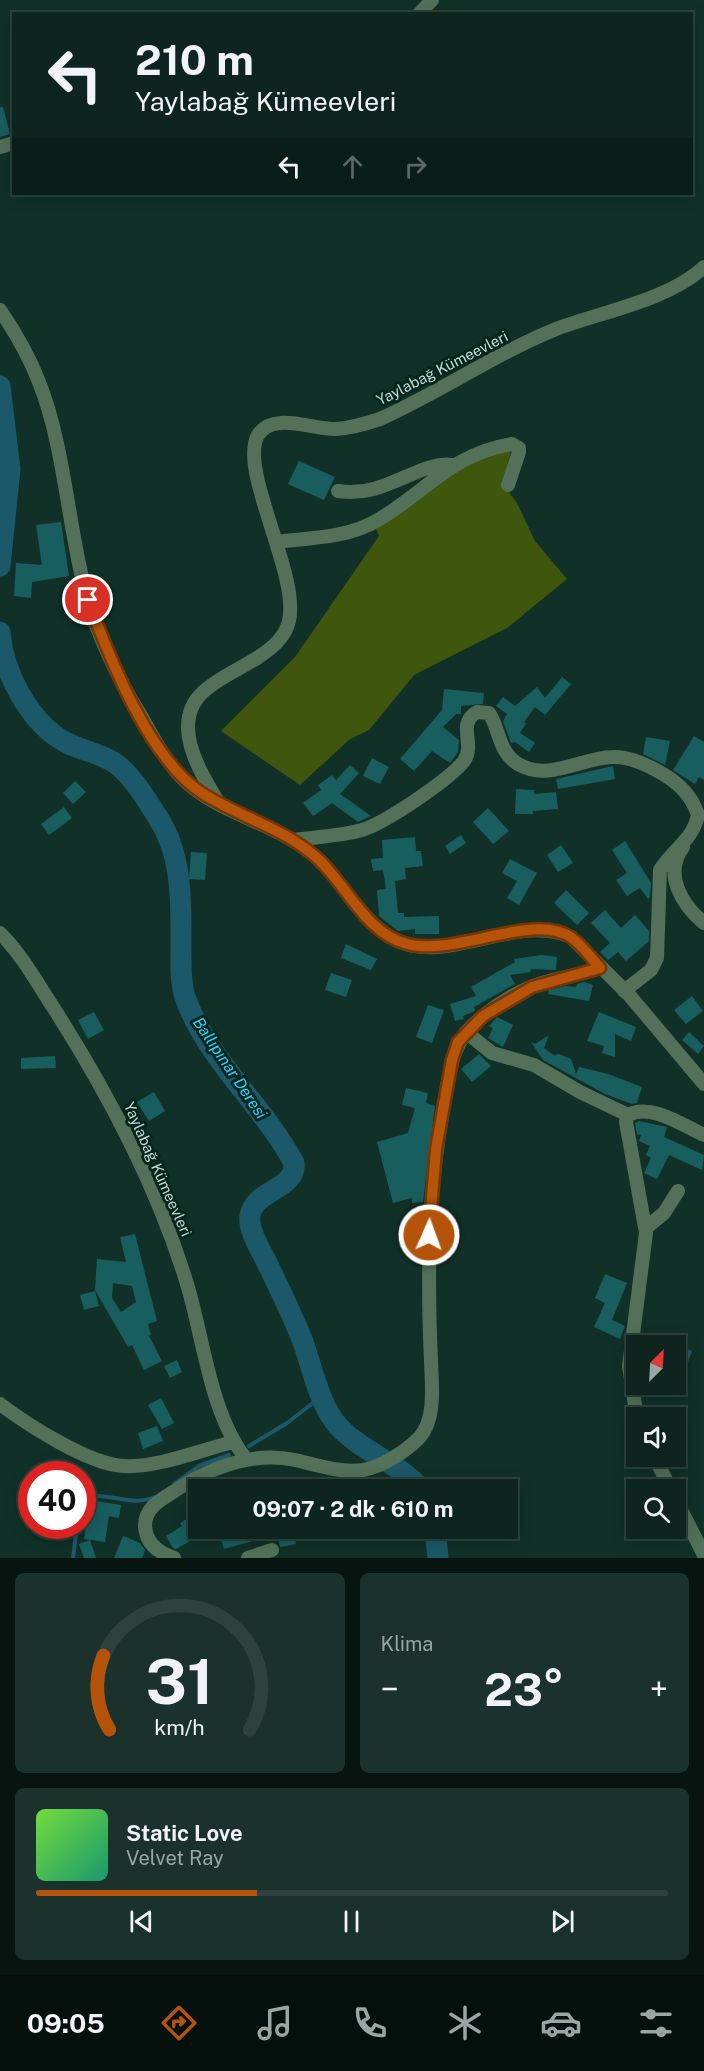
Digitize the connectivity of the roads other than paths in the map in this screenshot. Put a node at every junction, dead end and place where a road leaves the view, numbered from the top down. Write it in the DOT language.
graph roads {
  1 [pos="432,0"];
  2 [pos="421,12"];
  3 [pos="704,267"];
  4 [pos="0,310"];
  5 [pos="453,465"];
  6 [pos="508,485"];
  7 [pos="338,491"];
  8 [pos="276,542"];
  9 [pos="699,801"];
  10 [pos="218,802"];
  11 [pos="689,838"];
  12 [pos="294,840"];
  13 [pos="704,923"];
  14 [pos="0,933"];
  15 [pos="600,968"];
  16 [pos="624,991"];
  17 [pos="466,1032"];
  18 [pos="704,1084"];
  19 [pos="627,1115"];
  20 [pos="704,1135"];
  21 [pos="678,1191"];
  22 [pos="646,1228"];
  23 [pos="0,1404"];
  24 [pos="635,1407"];
  25 [pos="232,1442"];
  26 [pos="246,1459"];
  27 [pos="686,1520"];
  28 [pos="272,1550"];
  29 [pos="704,1556"];
  30 [pos="174,1558"];
  31 [pos="248,1558"];
  1 -- 2 [label="street"];
  3 -- 8 [label="street, Yaylabağ Kümeevleri"];
  4 -- 10 [label="street"];
  5 -- 6 [label="street"];
  5 -- 7 [label="street"];
  5 -- 8 [label="street"];
  8 -- 10 [label="street, Yaylabağ Kümeevleri"];
  9 -- 11 [label="street"];
  9 -- 12 [label="street"];
  10 -- 12 [label="street"];
  11 -- 13 [label="street"];
  11 -- 16 [label="street"];
  12 -- 15 [label="street"];
  14 -- 25 [label="street, Yaylabağ Kümeevleri"];
  15 -- 16 [label="street"];
  15 -- 17 [label="street"];
  16 -- 18 [label="street"];
  17 -- 19 [label="street"];
  17 -- 26 [label="street"];
  19 -- 20 [label="street"];
  19 -- 22 [label="street"];
  21 -- 22 [label="street"];
  22 -- 24 [label="street"];
  23 -- 25 [label="street"];
  25 -- 26 [label="street, Yaylabağ Kümeevleri"];
  26 -- 30 [label="street"];
  27 -- 29 [label="street"];
  28 -- 31 [label="street"];
}
